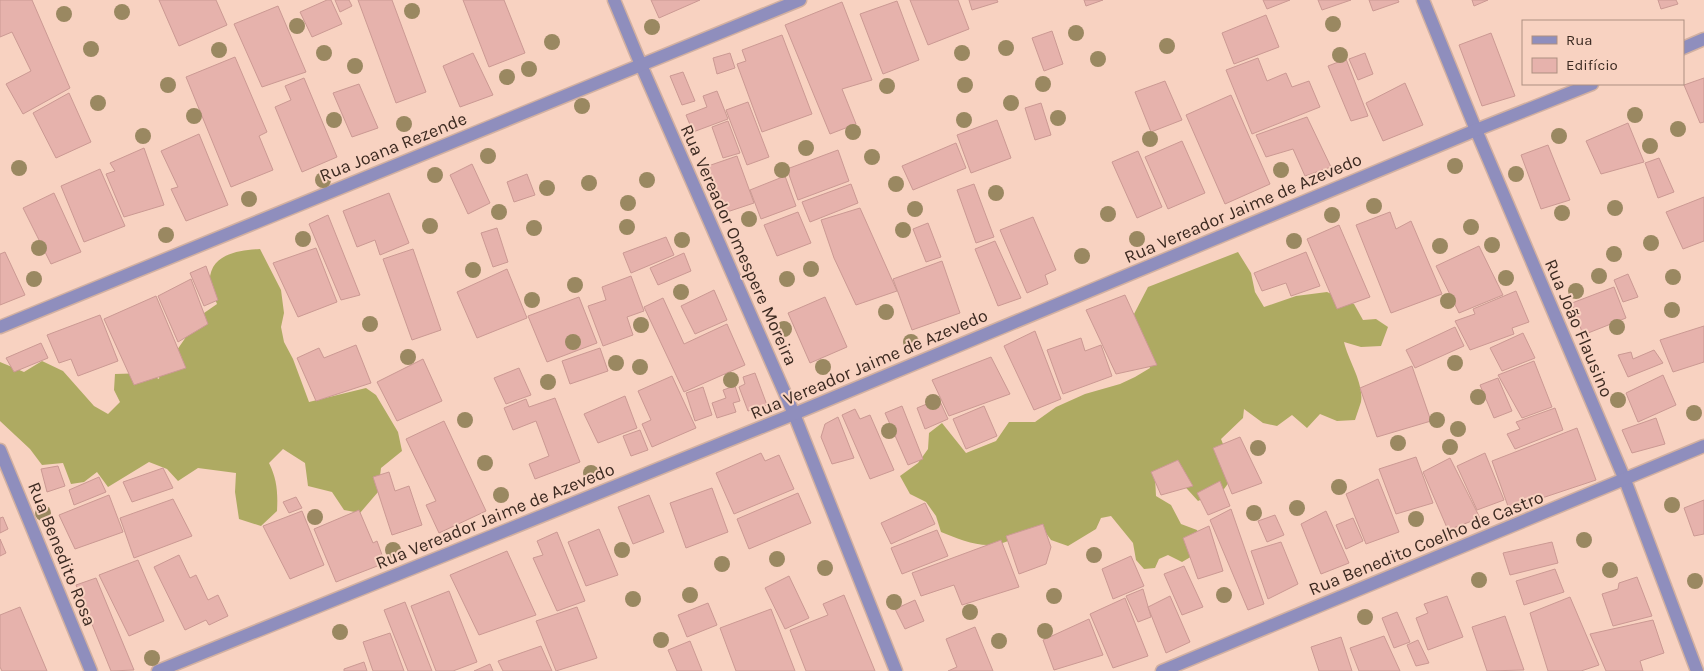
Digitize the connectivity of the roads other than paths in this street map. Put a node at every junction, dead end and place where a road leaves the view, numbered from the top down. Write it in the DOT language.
graph roads {
  1 [pos="614,0"];
  2 [pos="800,0"];
  3 [pos="1423,0"];
  4 [pos="1704,39"];
  5 [pos="1684,48"];
  6 [pos="640,65"];
  7 [pos="1589,85"];
  8 [pos="1476,130"];
  9 [pos="0,327"];
  10 [pos="794,414"];
  11 [pos="1704,446"];
  12 [pos="0,450"];
  13 [pos="1625,480"];
  14 [pos="91,671"];
  15 [pos="158,671"];
  16 [pos="896,671"];
  17 [pos="1162,671"];
  18 [pos="1697,671"];
  1 -- 6 [label="street, Rua Vereador Omespere Moreira"];
  2 -- 6 [label="street, Rua Joana Rezende"];
  3 -- 8 [label="street, Rua João Flausino"];
  4 -- 5 [label="street"];
  6 -- 9 [label="street, Rua Joana Rezende"];
  6 -- 10 [label="street, Rua Vereador Omespere Moreira"];
  7 -- 8 [label="street, Rua Vereador Jaime de Azevedo"];
  8 -- 10 [label="street, Rua Vereador Jaime de Azevedo"];
  8 -- 13 [label="street, Rua João Flausino"];
  10 -- 15 [label="street, Rua Vereador Jaime de Azevedo"];
  10 -- 16 [label="street, Rua Vereador Omespere Moreira"];
  11 -- 13 [label="street, Rua Benedito Coelho de Castro"];
  12 -- 14 [label="street, Rua Benedito Rosa"];
  13 -- 17 [label="street, Rua Benedito Coelho de Castro"];
  13 -- 18 [label="street, Rua João Flausino"];
}
